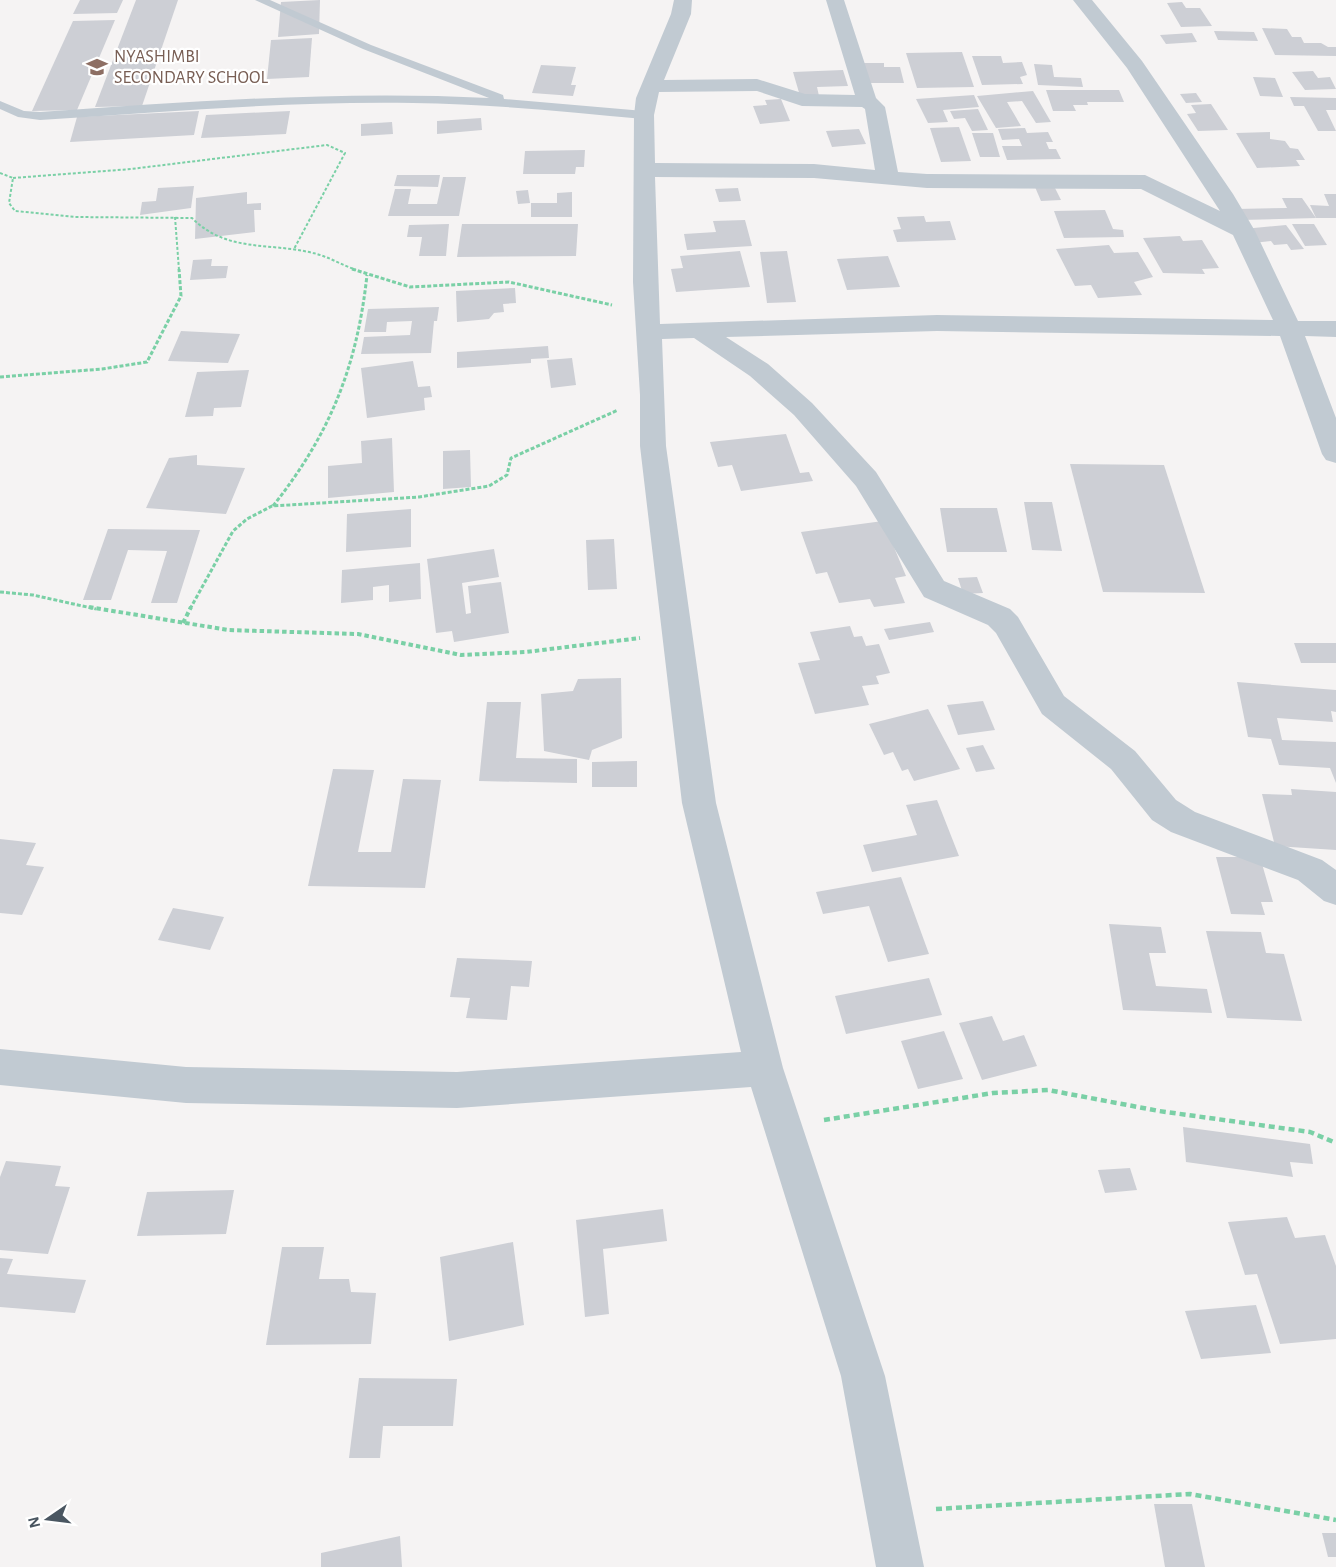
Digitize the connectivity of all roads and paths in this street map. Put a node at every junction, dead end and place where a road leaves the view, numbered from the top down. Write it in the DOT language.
graph roads {
  1 [pos="261,0"];
  2 [pos="683,0"];
  3 [pos="835,0"];
  4 [pos="1082,0"];
  5 [pos="647,100"];
  6 [pos="867,100"];
  7 [pos="516,104"];
  8 [pos="0,105"];
  9 [pos="645,170"];
  10 [pos="0,173"];
  11 [pos="13,178"];
  12 [pos="888,179"];
  13 [pos="175,217"];
  14 [pos="1243,231"];
  15 [pos="294,249"];
  16 [pos="367,275"];
  17 [pos="648,323"];
  18 [pos="1336,329"];
  19 [pos="1290,330"];
  20 [pos="701,332"];
  21 [pos="0,377"];
  22 [pos="653,395"];
  23 [pos="1336,454"];
  24 [pos="272,506"];
  25 [pos="0,592"];
  26 [pos="183,623"];
  27 [pos="676,633"];
  28 [pos="1336,890"];
  29 [pos="0,1067"];
  30 [pos="764,1068"];
  31 [pos="782,1126"];
  32 [pos="1336,1143"];
  33 [pos="890,1511"];
  34 [pos="1336,1520"];
  35 [pos="900,1567"];
  1 -- 7 [label="lane"];
  2 -- 5 [label="street"];
  3 -- 6 [label="street"];
  4 -- 14 [label="street"];
  5 -- 6 [label="street"];
  5 -- 7 [label="lane"];
  5 -- 9 [label="street"];
  6 -- 12 [label="street"];
  7 -- 8 [label="lane"];
  9 -- 12 [label="street"];
  9 -- 17 [label="street"];
  10 -- 11 [label="path"];
  11 -- 13 [label="path"];
  11 -- 15 [label="path"];
  12 -- 14 [label="street"];
  13 -- 15 [label="path"];
  13 -- 21 [label="path"];
  14 -- 19 [label="street"];
  15 -- 16 [label="path"];
  16 -- 17 [label="path"];
  16 -- 24 [label="path"];
  17 -- 20 [label="street"];
  17 -- 22 [label="street"];
  18 -- 19 [label="street"];
  19 -- 20 [label="street"];
  19 -- 23 [label="street"];
  20 -- 28 [label="street"];
  22 -- 24 [label="path"];
  22 -- 27 [label="street"];
  24 -- 26 [label="path"];
  25 -- 26 [label="path"];
  26 -- 27 [label="path"];
  27 -- 30 [label="street"];
  29 -- 30 [label="street"];
  30 -- 31 [label="street"];
  31 -- 32 [label="path"];
  31 -- 33 [label="street"];
  33 -- 34 [label="path"];
  33 -- 35 [label="street"];
}
